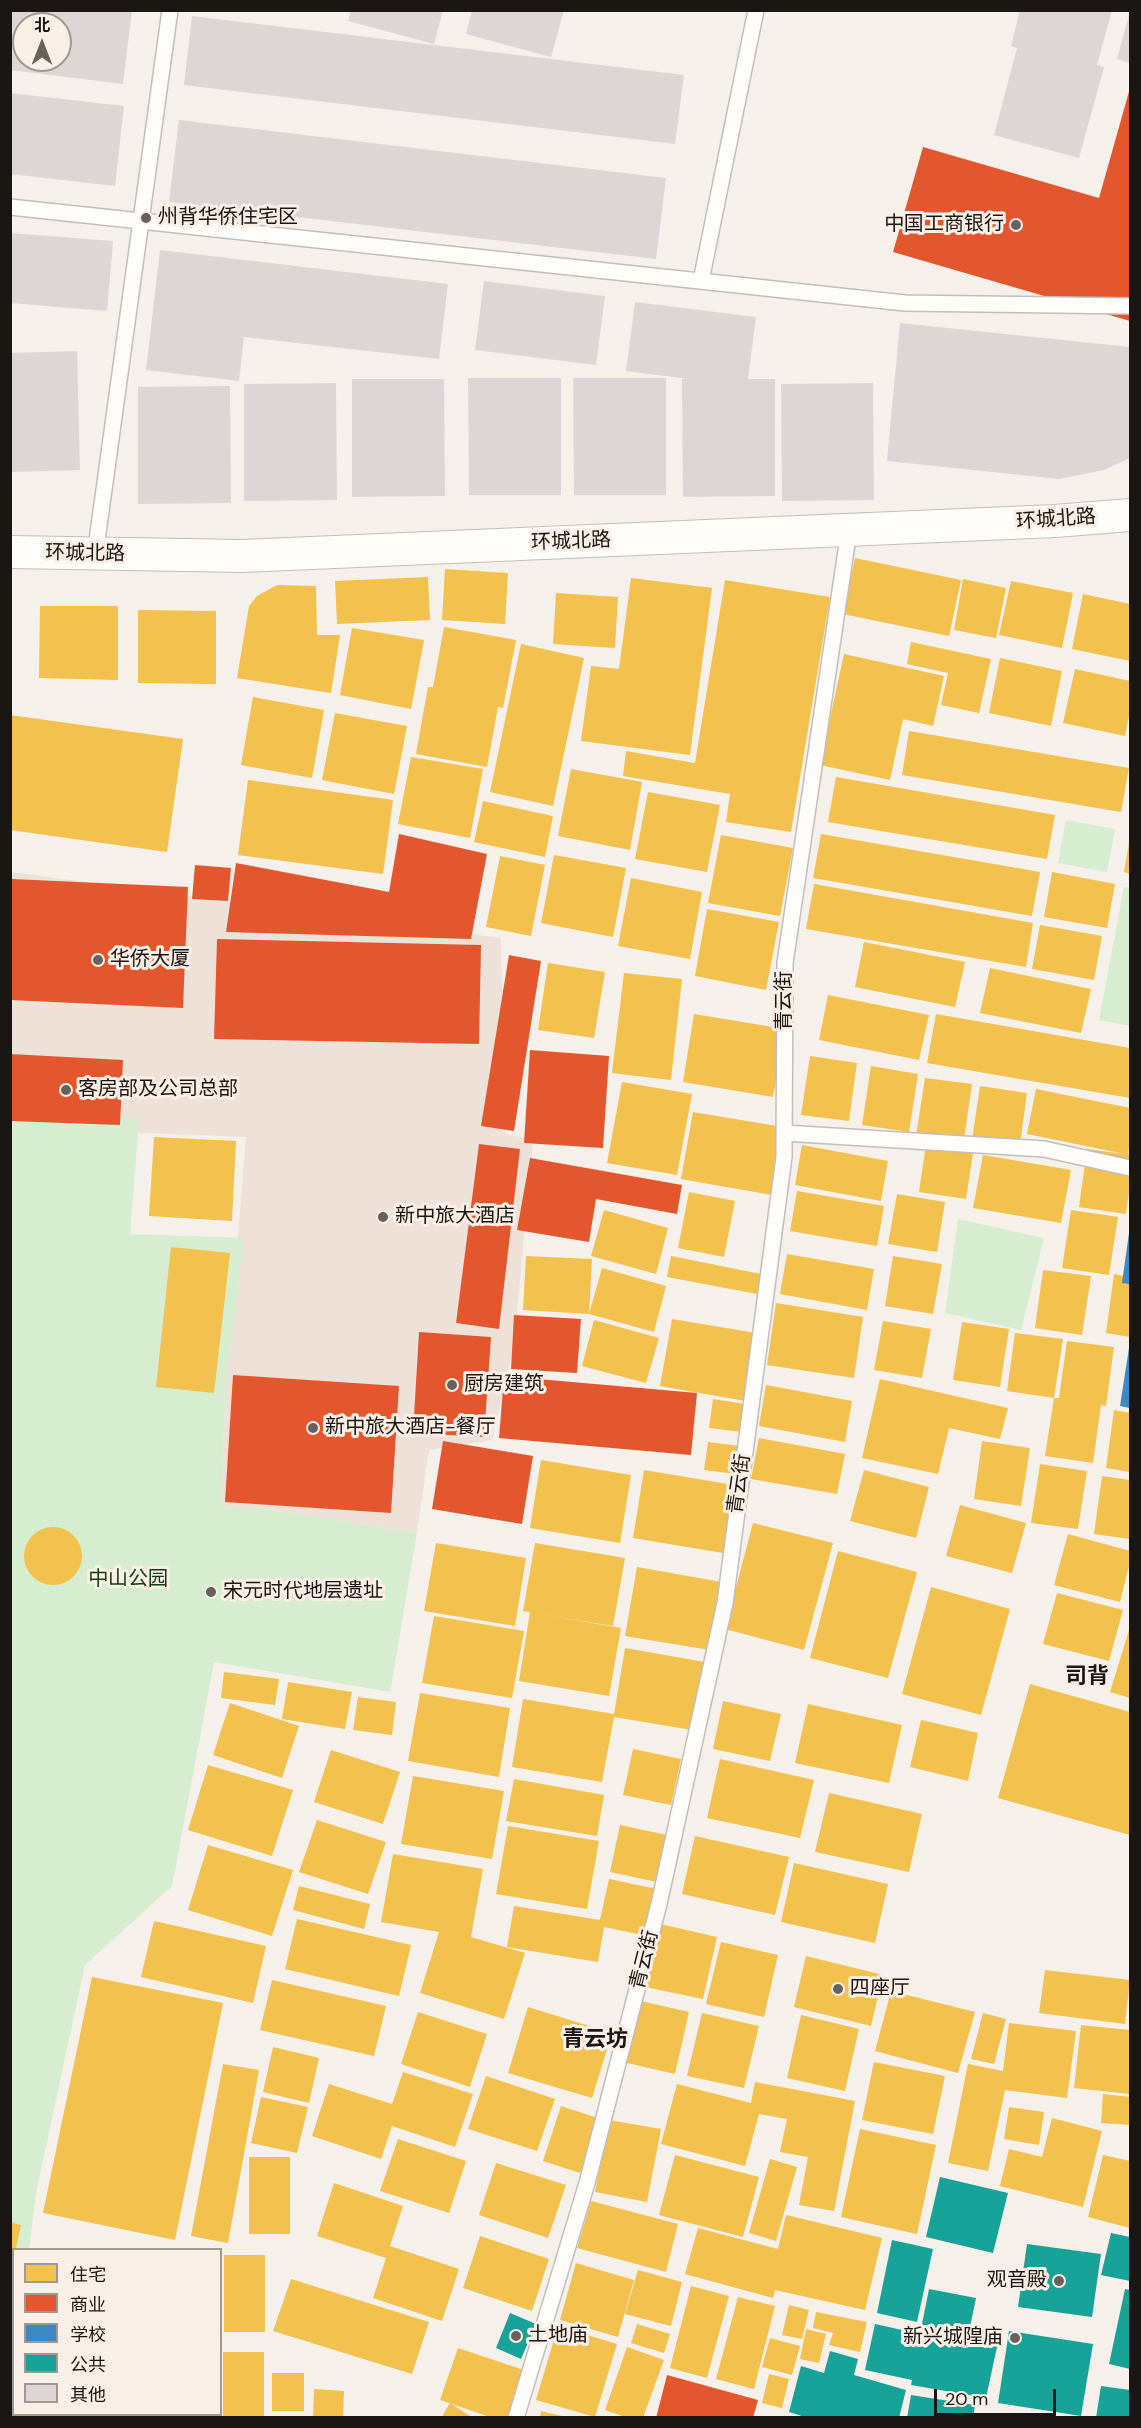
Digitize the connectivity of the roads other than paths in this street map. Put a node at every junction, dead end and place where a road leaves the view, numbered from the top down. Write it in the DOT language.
graph roads {
  1 [pos="170,10"];
  2 [pos="756,10"];
  3 [pos="10,207"];
  4 [pos="141,221"];
  5 [pos="701,281"];
  6 [pos="1131,306"];
  7 [pos="1131,515"];
  8 [pos="849,530"];
  9 [pos="10,552"];
  10 [pos="95,555"];
  11 [pos="784,1133"];
  12 [pos="1131,1168"];
  13 [pos="516,2418"];
  1 -- 4 [label="lane"];
  2 -- 5 [label="lane"];
  3 -- 4 [label="lane"];
  4 -- 5 [label="lane"];
  4 -- 10 [label="lane"];
  5 -- 6 [label="lane"];
  7 -- 8 [label="street, 环城北路"];
  8 -- 10 [label="street, 环城北路"];
  8 -- 11 [label="lane, 青云街"];
  9 -- 10 [label="street, 环城北路"];
  11 -- 12 [label="lane"];
  11 -- 13 [label="lane, 青云街"];
}
